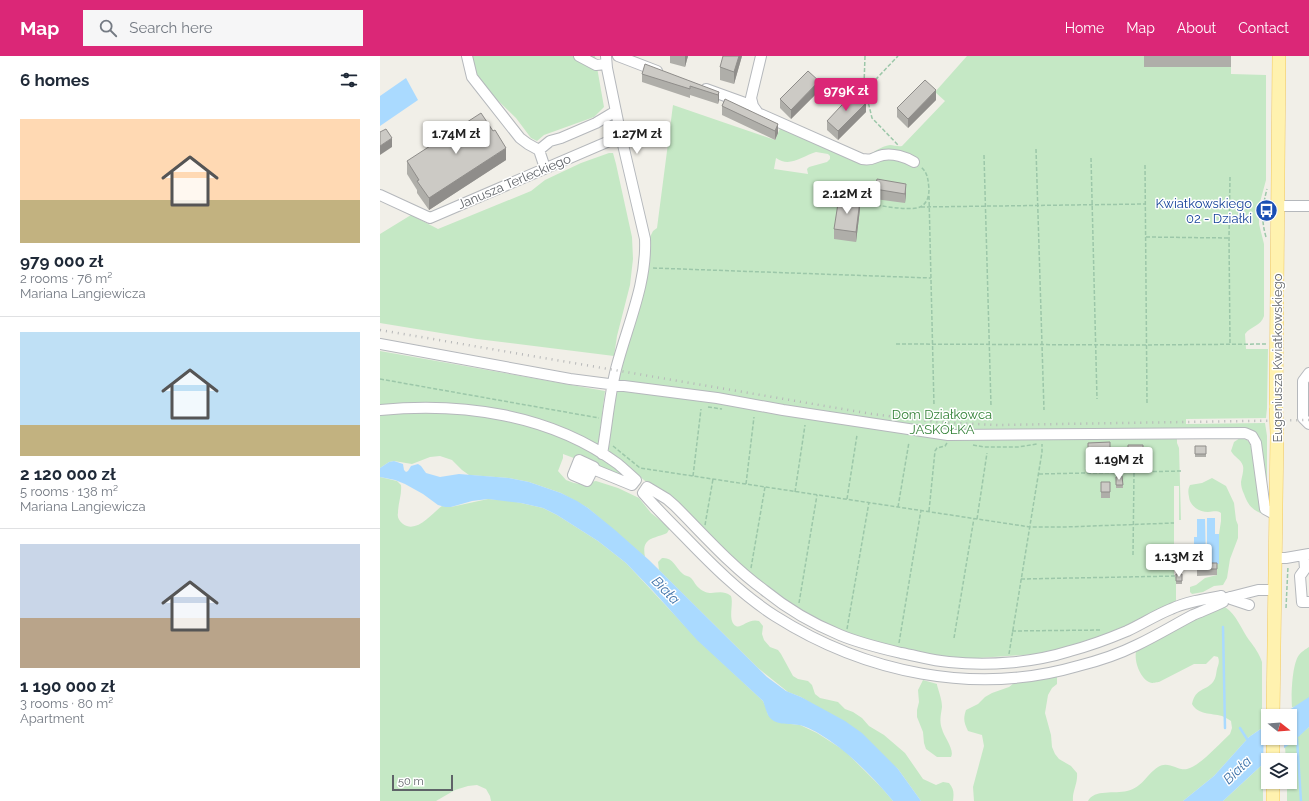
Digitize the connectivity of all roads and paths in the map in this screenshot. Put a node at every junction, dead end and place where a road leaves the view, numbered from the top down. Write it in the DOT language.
graph roads {
  1 [pos="467,56"];
  2 [pos="579,56"];
  3 [pos="618,56"];
  4 [pos="761,56"];
  5 [pos="865,56"];
  6 [pos="898,56"];
  7 [pos="1279,56"];
  8 [pos="606,60"];
  9 [pos="668,75"];
  10 [pos="696,85"];
  11 [pos="866,90"];
  12 [pos="859,97"];
  13 [pos="753,106"];
  14 [pos="616,111"];
  15 [pos="621,136"];
  16 [pos="901,148"];
  17 [pos="1036,149"];
  18 [pos="539,150"];
  19 [pos="984,155"];
  20 [pos="1091,158"];
  21 [pos="914,162"];
  22 [pos="1145,165"];
  23 [pos="545,168"];
  24 [pos="1230,177"];
  25 [pos="929,194"];
  26 [pos="380,195"];
  27 [pos="858,202"];
  28 [pos="1146,204"];
  29 [pos="1092,205"];
  30 [pos="985,206"];
  31 [pos="1038,206"];
  32 [pos="1278,206"];
  33 [pos="1309,206"];
  34 [pos="921,207"];
  35 [pos="930,207"];
  36 [pos="1146,237"];
  37 [pos="1228,238"];
  38 [pos="645,268"];
  39 [pos="931,278"];
  40 [pos="380,344"];
  41 [pos="896,344"];
  42 [pos="932,344"];
  43 [pos="989,344"];
  44 [pos="1042,344"];
  45 [pos="1230,344"];
  46 [pos="1277,344"];
  47 [pos="1095,345"];
  48 [pos="1147,345"];
  49 [pos="1309,373"];
  50 [pos="380,379"];
  51 [pos="613,385"];
  52 [pos="1097,399"];
  53 [pos="1147,404"];
  54 [pos="934,406"];
  55 [pos="991,406"];
  56 [pos="701,409"];
  57 [pos="380,410"];
  58 [pos="1044,410"];
  59 [pos="754,417"];
  60 [pos="607,420"];
  61 [pos="1309,424"];
  62 [pos="805,425"];
  63 [pos="857,435"];
  64 [pos="948,435"];
  65 [pos="909,442"];
  66 [pos="613,446"];
  67 [pos="1144,451"];
  68 [pos="1042,452"];
  69 [pos="987,453"];
  70 [pos="602,454"];
  71 [pos="1132,456"];
  72 [pos="1089,458"];
  73 [pos="1107,459"];
  74 [pos="577,471"];
  75 [pos="1144,471"];
  76 [pos="1182,471"];
  77 [pos="1089,472"];
  78 [pos="1107,472"];
  79 [pos="1117,472"];
  80 [pos="1134,472"];
  81 [pos="1038,474"];
  82 [pos="693,476"];
  83 [pos="713,479"];
  84 [pos="632,481"];
  85 [pos="746,484"];
  86 [pos="765,487"];
  87 [pos="646,491"];
  88 [pos="795,492"];
  89 [pos="817,495"];
  90 [pos="847,499"];
  91 [pos="869,502"];
  92 [pos="898,507"];
  93 [pos="921,510"];
  94 [pos="929,511"];
  95 [pos="1276,514"];
  96 [pos="976,518"];
  97 [pos="1174,523"];
  98 [pos="1133,525"];
  99 [pos="1030,526"];
  100 [pos="704,529"];
  101 [pos="1133,555"];
  102 [pos="1306,555"];
  103 [pos="1275,558"];
  104 [pos="1307,569"];
  105 [pos="751,570"];
  106 [pos="1183,576"];
  107 [pos="1021,579"];
  108 [pos="1274,590"];
  109 [pos="1224,599"];
  110 [pos="1309,602"];
  111 [pos="798,605"];
  112 [pos="1249,605"];
  113 [pos="1107,630"];
  114 [pos="1012,631"];
  115 [pos="846,633"];
  116 [pos="954,638"];
  117 [pos="898,648"];
  118 [pos="1008,659"];
  119 [pos="1273,709"];
  120 [pos="1273,789"];
  121 [pos="1273,801"];
  1 -- 18 [label="street"];
  2 -- 8 [label="street"];
  3 -- 9 [label="street"];
  4 -- 13 [label="street"];
  5 -- 11 [label="path"];
  6 -- 11 [label="path"];
  7 -- 32 [label="main road, Eugeniusza Kwiatkowskiego"];
  8 -- 14 [label="street"];
  10 -- 13 [label="street"];
  11 -- 12 [label="path"];
  11 -- 16 [label="path"];
  13 -- 21 [label="street"];
  14 -- 15 [label="street"];
  14 -- 18 [label="street"];
  15 -- 23 [label="street, Janusza Terleckiego"];
  15 -- 38 [label="street"];
  17 -- 31 [label="path"];
  18 -- 23 [label="street"];
  19 -- 30 [label="path"];
  20 -- 29 [label="path"];
  21 -- 25 [label="path"];
  22 -- 28 [label="path"];
  23 -- 26 [label="street, Janusza Terleckiego"];
  24 -- 37 [label="path"];
  25 -- 34 [label="path"];
  25 -- 35 [label="path"];
  27 -- 34 [label="path"];
  28 -- 29 [label="path"];
  28 -- 36 [label="path"];
  29 -- 31 [label="path"];
  29 -- 47 [label="path"];
  30 -- 31 [label="path"];
  30 -- 35 [label="path"];
  30 -- 43 [label="path"];
  31 -- 44 [label="path"];
  32 -- 33 [label="street"];
  32 -- 46 [label="main road, Eugeniusza Kwiatkowskiego"];
  34 -- 35 [label="path"];
  35 -- 39 [label="path"];
  36 -- 37 [label="path"];
  36 -- 48 [label="path"];
  37 -- 45 [label="path"];
  38 -- 39 [label="path"];
  38 -- 51 [label="street"];
  39 -- 42 [label="path"];
  40 -- 51 [label="street"];
  41 -- 42 [label="path"];
  42 -- 43 [label="path"];
  42 -- 54 [label="path"];
  43 -- 44 [label="path"];
  43 -- 55 [label="path"];
  44 -- 47 [label="path"];
  44 -- 58 [label="path"];
  45 -- 46 [label="path"];
  45 -- 48 [label="path"];
  46 -- 95 [label="main road, Eugeniusza Kwiatkowskiego, bridge"];
  47 -- 48 [label="path"];
  47 -- 52 [label="path"];
  48 -- 53 [label="path"];
  49 -- 61 [label="street"];
  50 -- 60 [label="path"];
  51 -- 60 [label="street"];
  51 -- 64 [label="street"];
  56 -- 82 [label="path"];
  57 -- 70 [label="street"];
  59 -- 85 [label="path"];
  60 -- 70 [label="street"];
  62 -- 88 [label="path"];
  63 -- 90 [label="path"];
  64 -- 94 [label="path"];
  64 -- 95 [label="street"];
  65 -- 92 [label="path"];
  66 -- 82 [label="path"];
  67 -- 75 [label="path"];
  68 -- 81 [label="path"];
  69 -- 96 [label="path"];
  70 -- 84 [label="street"];
  71 -- 79 [label="path"];
  72 -- 77 [label="path"];
  73 -- 78 [label="path"];
  74 -- 84 [label="street"];
  75 -- 76 [label="path"];
  75 -- 80 [label="path"];
  77 -- 78 [label="path"];
  77 -- 81 [label="path"];
  78 -- 79 [label="path"];
  79 -- 80 [label="path"];
  80 -- 98 [label="path"];
  81 -- 99 [label="path"];
  82 -- 83 [label="path"];
  83 -- 85 [label="path"];
  83 -- 100 [label="path"];
  84 -- 87 [label="street"];
  85 -- 86 [label="path"];
  86 -- 88 [label="path"];
  86 -- 105 [label="path"];
  87 -- 109 [label="street"];
  87 -- 109 [label="street"];
  88 -- 89 [label="path"];
  89 -- 90 [label="path"];
  89 -- 111 [label="path"];
  90 -- 91 [label="path"];
  91 -- 92 [label="path"];
  91 -- 115 [label="path"];
  92 -- 93 [label="path"];
  93 -- 94 [label="path"];
  93 -- 117 [label="path"];
  94 -- 96 [label="path"];
  95 -- 103 [label="main road, Eugeniusza Kwiatkowskiego"];
  96 -- 99 [label="path"];
  96 -- 116 [label="path"];
  97 -- 98 [label="path"];
  98 -- 99 [label="path"];
  98 -- 101 [label="path"];
  99 -- 107 [label="path"];
  102 -- 103 [label="street"];
  102 -- 104 [label="street"];
  103 -- 108 [label="main road, Eugeniusza Kwiatkowskiego"];
  104 -- 110 [label="street"];
  106 -- 107 [label="path"];
  107 -- 114 [label="path"];
  108 -- 109 [label="street"];
  108 -- 119 [label="main road, Eugeniusza Kwiatkowskiego"];
  109 -- 112 [label="street"];
  113 -- 114 [label="path"];
  114 -- 118 [label="path"];
  120 -- 121 [label="main road"];
}
